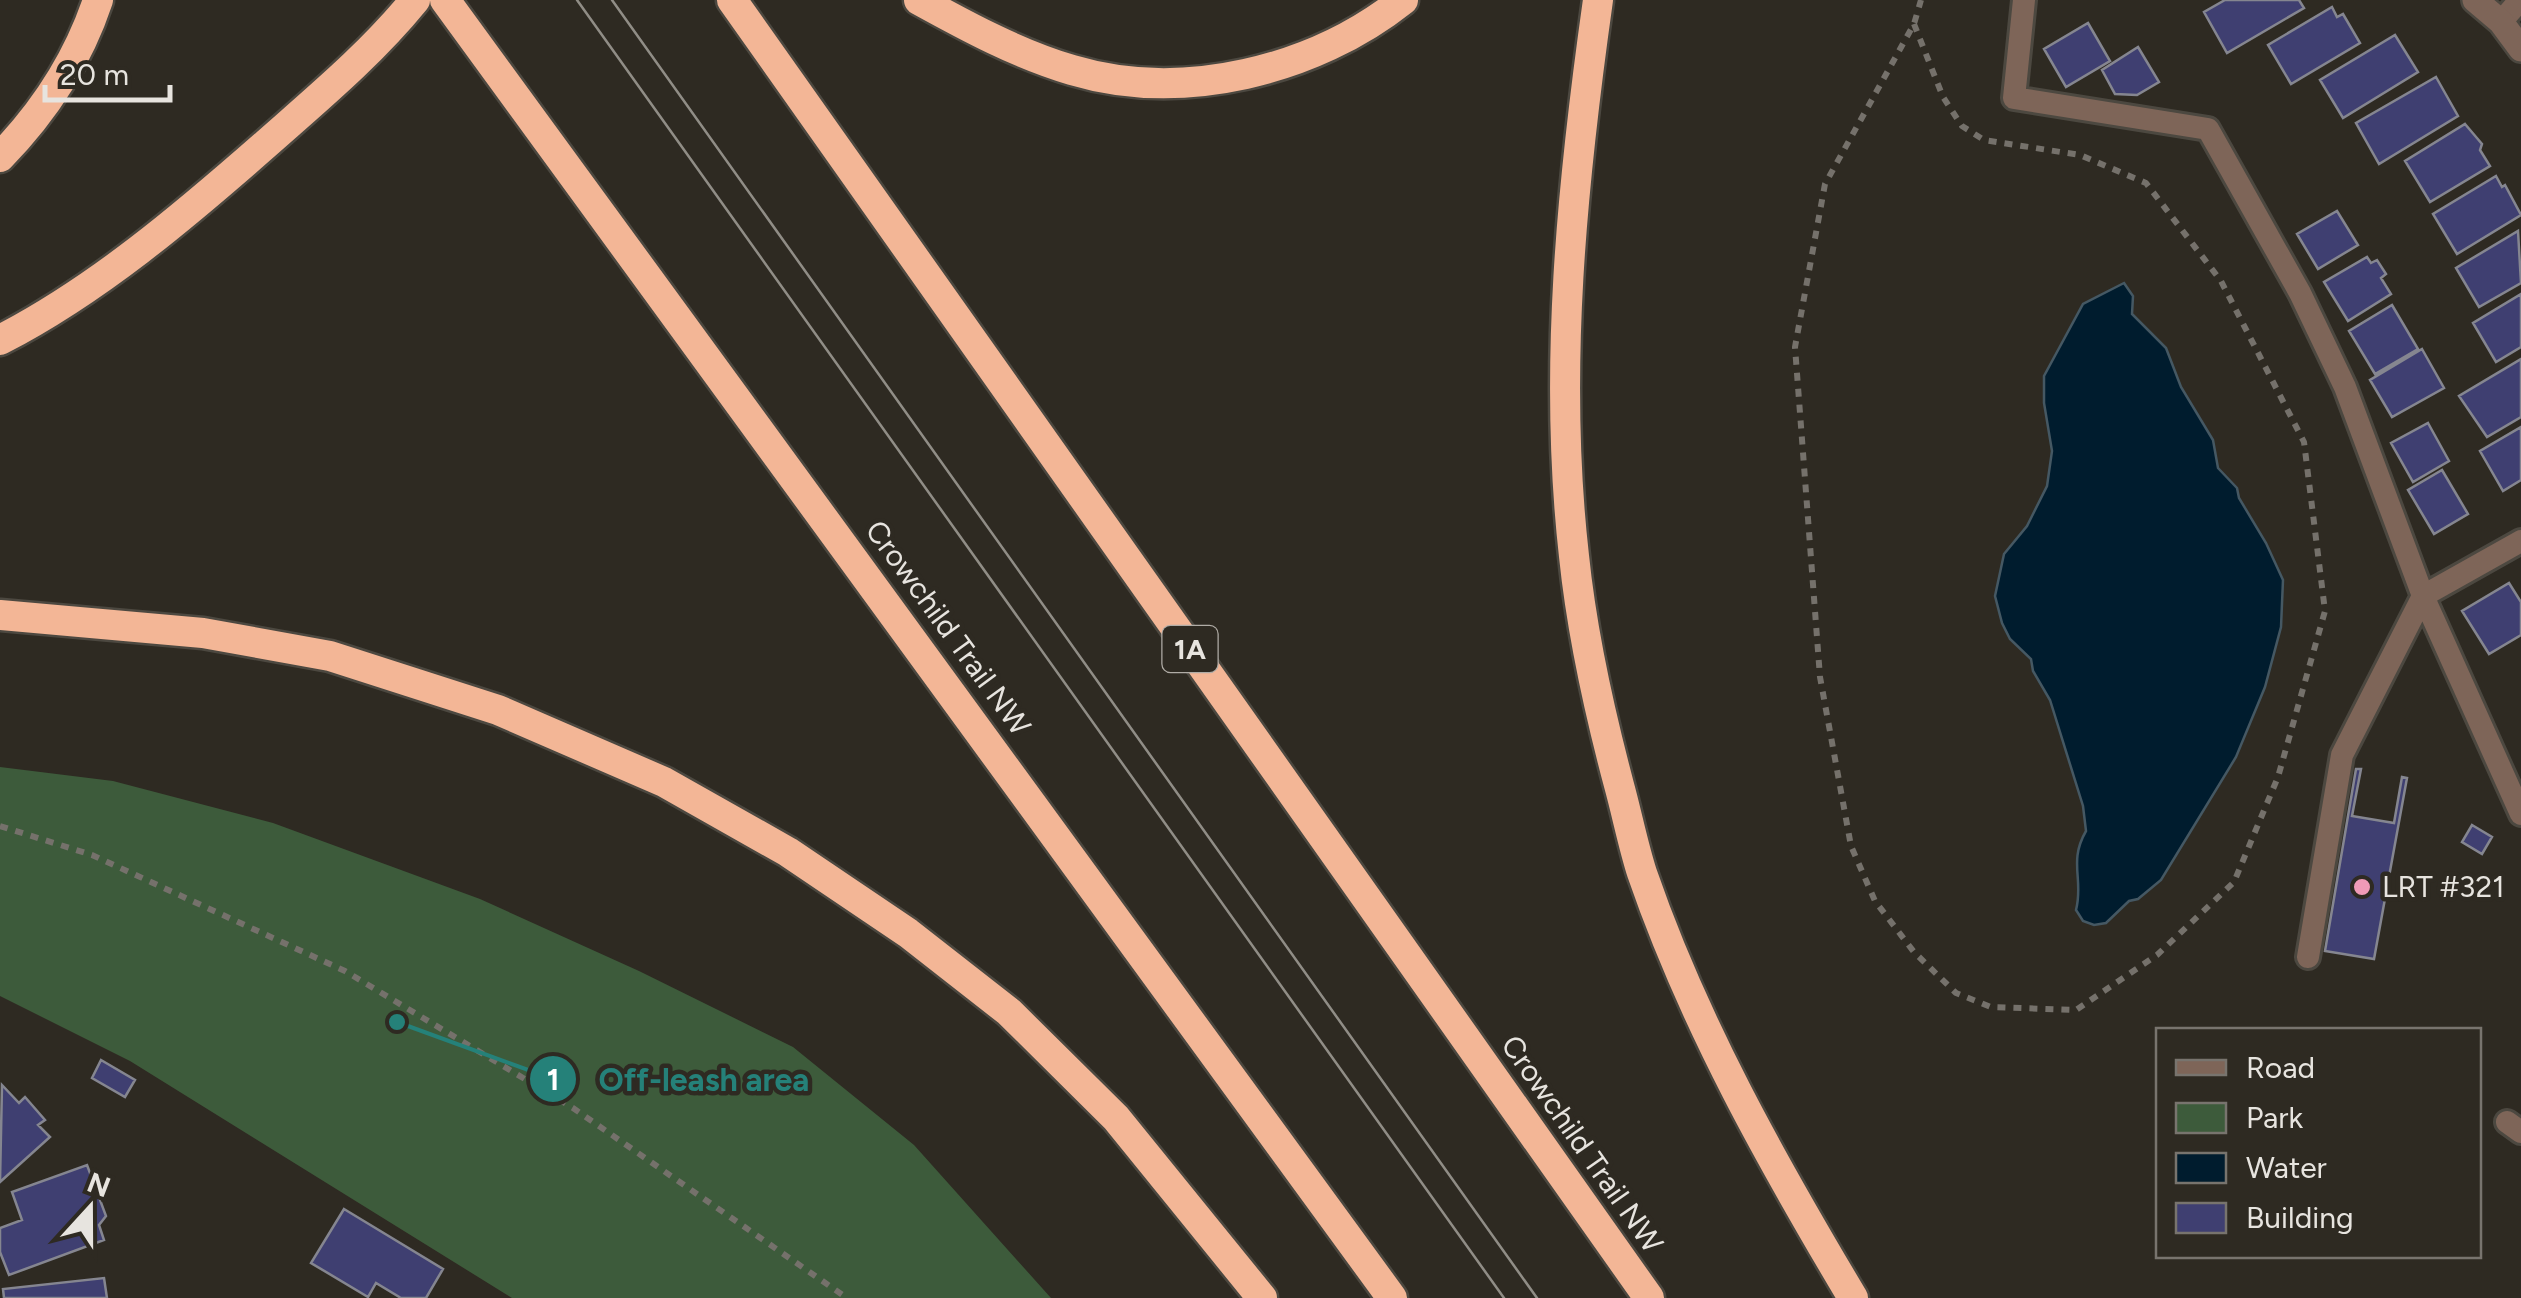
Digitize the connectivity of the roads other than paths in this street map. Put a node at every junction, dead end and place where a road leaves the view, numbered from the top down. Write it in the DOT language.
graph roads {
  1 [pos="98,0"];
  2 [pos="416,0"];
  3 [pos="446,0"];
  4 [pos="732,0"];
  5 [pos="920,0"];
  6 [pos="1402,0"];
  7 [pos="1598,0"];
  8 [pos="2024,0"];
  9 [pos="2475,0"];
  10 [pos="2520,0"];
  11 [pos="2501,22"];
  12 [pos="2521,49"];
  13 [pos="0,157"];
  14 [pos="0,340"];
  15 [pos="2521,541"];
  16 [pos="2423,596"];
  17 [pos="0,615"];
  18 [pos="2521,814"];
  19 [pos="2308,958"];
  20 [pos="1262,1298"];
  21 [pos="1392,1298"];
  22 [pos="1649,1298"];
  23 [pos="1853,1298"];
  1 -- 13 [label="highway"];
  2 -- 14 [label="highway"];
  3 -- 21 [label="highway, Crowchild Trail NW"];
  4 -- 22 [label="highway, Crowchild Trail NW / 1A"];
  5 -- 6 [label="highway"];
  7 -- 23 [label="highway"];
  8 -- 16 [label="lane"];
  9 -- 11 [label="street"];
  10 -- 11 [label="lane"];
  11 -- 12 [label="street"];
  15 -- 16 [label="lane"];
  16 -- 18 [label="lane"];
  16 -- 19 [label="lane"];
  17 -- 20 [label="highway"];
}
